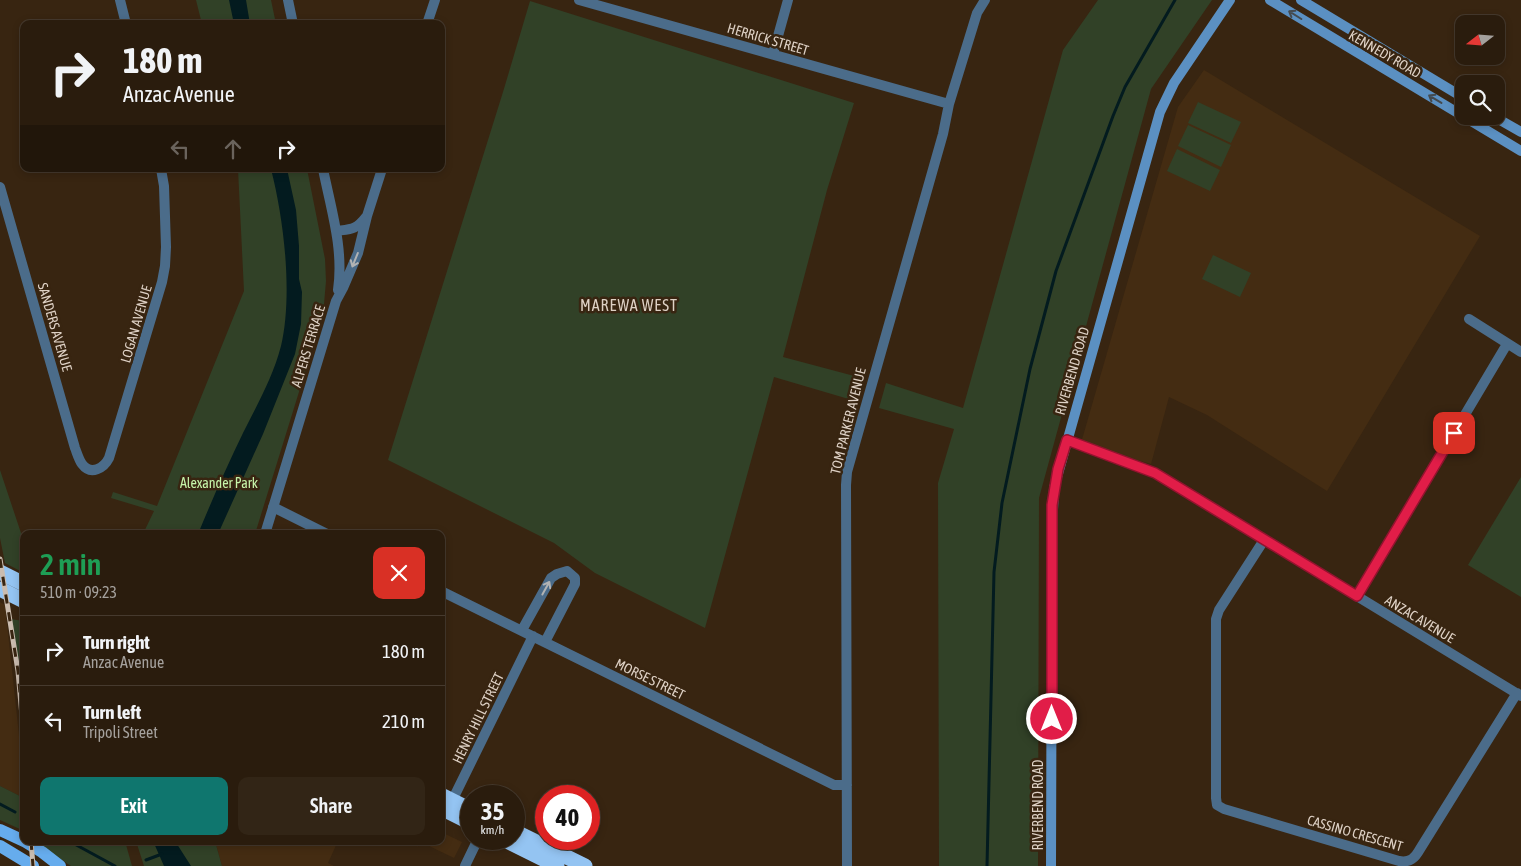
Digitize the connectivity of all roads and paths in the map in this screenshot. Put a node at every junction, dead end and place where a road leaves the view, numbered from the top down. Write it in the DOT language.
graph roads {
  1 [pos="120,0"];
  2 [pos="288,0"];
  3 [pos="435,0"];
  4 [pos="579,0"];
  5 [pos="788,0"];
  6 [pos="985,0"];
  7 [pos="1230,0"];
  8 [pos="1270,0"];
  9 [pos="1301,0"];
  10 [pos="125,20"];
  11 [pos="292,20"];
  12 [pos="428,20"];
  13 [pos="773,54"];
  14 [pos="1455,93"];
  15 [pos="949,104"];
  16 [pos="1505,123"];
  17 [pos="1490,125"];
  18 [pos="1487,131"];
  19 [pos="1521,132"];
  20 [pos="1521,152"];
  21 [pos="162,172"];
  22 [pos="323,172"];
  23 [pos="381,172"];
  24 [pos="0,187"];
  25 [pos="367,216"];
  26 [pos="336,231"];
  27 [pos="336,301"];
  28 [pos="1469,319"];
  29 [pos="1507,344"];
  30 [pos="1521,352"];
  31 [pos="1067,440"];
  32 [pos="90,470"];
  33 [pos="273,507"];
  34 [pos="266,530"];
  35 [pos="319,530"];
  36 [pos="1264,540"];
  37 [pos="0,572"];
  38 [pos="20,582"];
  39 [pos="0,589"];
  40 [pos="445,593"];
  41 [pos="1357,596"];
  42 [pos="20,599"];
  43 [pos="522,630"];
  44 [pos="533,636"];
  45 [pos="545,642"];
  46 [pos="1519,694"];
  47 [pos="847,785"];
  48 [pos="445,803"];
  49 [pos="460,807"];
  50 [pos="460,815"];
  51 [pos="0,830"];
  52 [pos="525,836"];
  53 [pos="20,839"];
  54 [pos="31,845"];
  55 [pos="0,846"];
  56 [pos="473,850"];
  57 [pos="525,850"];
  58 [pos="33,866"];
  59 [pos="60,866"];
  60 [pos="465,866"];
  61 [pos="557,866"];
  62 [pos="585,866"];
  63 [pos="847,866"];
  64 [pos="1051,866"];
  1 -- 10 [label="street"];
  2 -- 11 [label="street"];
  3 -- 12 [label="street"];
  4 -- 13 [label="street, HERRICK STREET"];
  5 -- 13 [label="street"];
  6 -- 15 [label="street, TOM PARKER AVENUE"];
  7 -- 31 [label="street, RIVERBEND ROAD"];
  18 -- 8 [label="street, KENNEDY ROAD, one-way"];
  9 -- 14 [label="street, KENNEDY ROAD"];
  13 -- 15 [label="street, HERRICK STREET"];
  15 -- 47 [label="street, TOM PARKER AVENUE"];
  16 -- 19 [label="street"];
  17 -- 18 [label="street"];
  18 -- 20 [label="street, KENNEDY ROAD"];
  21 -- 32 [label="street, LOGAN AVENUE"];
  22 -- 26 [label="street"];
  23 -- 25 [label="street, ALPERS TERRACE"];
  24 -- 32 [label="street, SANDERS AVENUE"];
  25 -- 26 [label="street"];
  25 -- 27 [label="street, ALPERS TERRACE, one-way"];
  26 -- 27 [label="street"];
  27 -- 33 [label="street, ALPERS TERRACE"];
  28 -- 29 [label="street"];
  29 -- 30 [label="street"];
  29 -- 41 [label="street"];
  31 -- 36 [label="street, ANZAC AVENUE"];
  31 -- 64 [label="street, RIVERBEND ROAD"];
  33 -- 34 [label="street, ALPERS TERRACE"];
  33 -- 35 [label="street"];
  36 -- 41 [label="street, ANZAC AVENUE"];
  36 -- 46 [label="street, CASSINO CRESCENT"];
  37 -- 38 [label="highway"];
  39 -- 42 [label="highway"];
  40 -- 43 [label="street, MORSE STREET"];
  41 -- 46 [label="street, ANZAC AVENUE"];
  43 -- 44 [label="street, MORSE STREET"];
  43 -- 45 [label="street, one-way"];
  44 -- 45 [label="street, MORSE STREET"];
  44 -- 48 [label="street, HENRY HILL STREET"];
  45 -- 47 [label="street, MORSE STREET"];
  47 -- 63 [label="street, TOM PARKER AVENUE"];
  48 -- 49 [label="highway"];
  48 -- 50 [label="highway"];
  51 -- 53 [label="main road"];
  52 -- 62 [label="highway"];
  54 -- 59 [label="main road"];
  55 -- 58 [label="main road"];
  56 -- 60 [label="street"];
  57 -- 61 [label="highway"];
}
